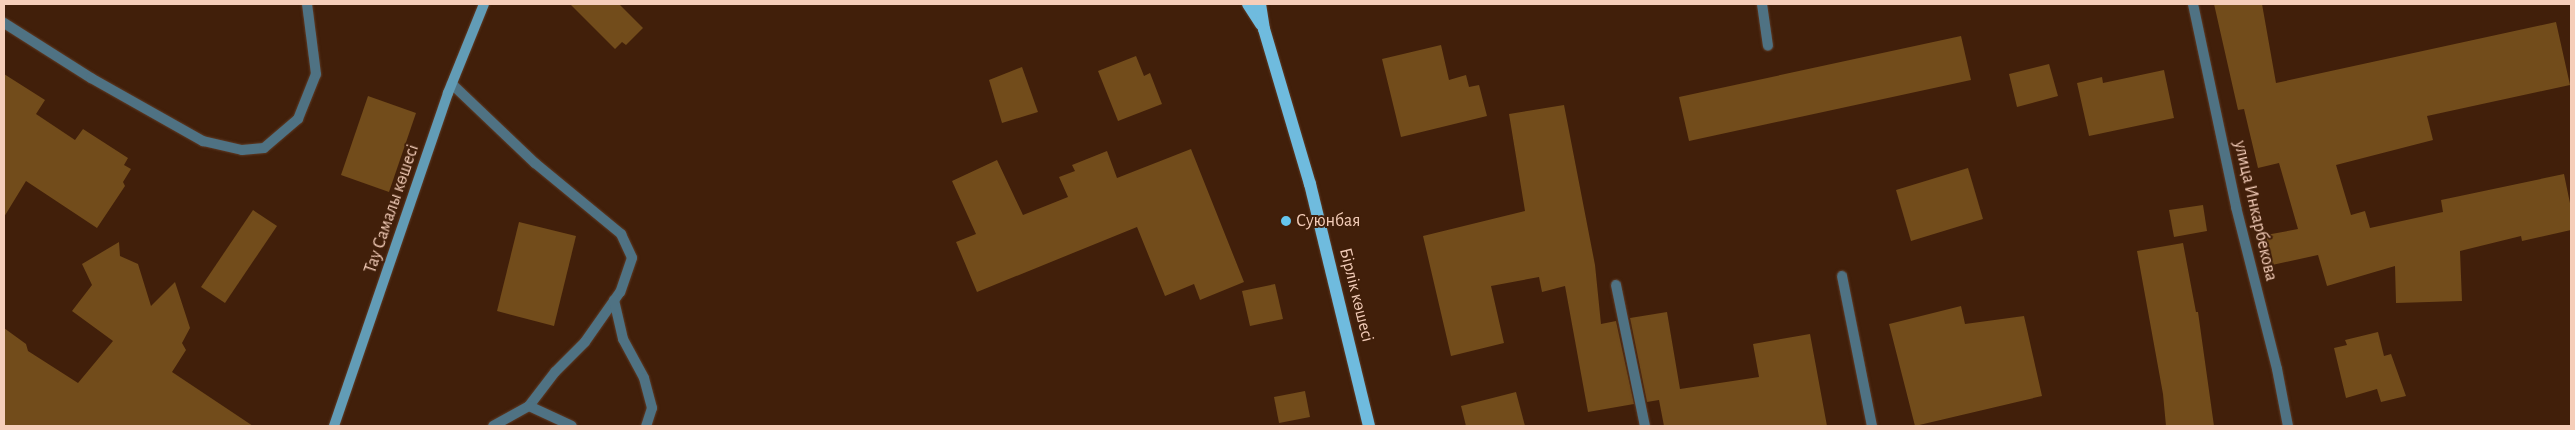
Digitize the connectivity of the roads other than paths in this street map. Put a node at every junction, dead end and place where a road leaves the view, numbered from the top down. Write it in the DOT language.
graph roads {
  1 [pos="307,4"];
  2 [pos="484,4"];
  3 [pos="1248,4"];
  4 [pos="1260,4"];
  5 [pos="1264,4"];
  6 [pos="1762,4"];
  7 [pos="2193,4"];
  8 [pos="4,22"];
  9 [pos="1264,29"];
  10 [pos="1768,46"];
  11 [pos="452,84"];
  12 [pos="1842,276"];
  13 [pos="1616,286"];
  14 [pos="614,300"];
  15 [pos="529,406"];
  16 [pos="334,426"];
  17 [pos="493,426"];
  18 [pos="572,426"];
  19 [pos="646,426"];
  20 [pos="1369,426"];
  21 [pos="1645,426"];
  22 [pos="1872,426"];
  23 [pos="2288,426"];
  1 -- 8 [label="street"];
  2 -- 11 [label="street, Тау Самалы көшесі"];
  3 -- 9 [label="main road"];
  4 -- 9 [label="main road"];
  5 -- 9 [label="main road"];
  6 -- 10 [label="street"];
  7 -- 23 [label="street, улица Инкарбекова"];
  9 -- 20 [label="main road, Бірлік көшесі"];
  11 -- 14 [label="street"];
  11 -- 16 [label="street, Тау Самалы көшесі"];
  12 -- 22 [label="street"];
  13 -- 21 [label="street"];
  14 -- 15 [label="street"];
  14 -- 19 [label="street"];
  15 -- 17 [label="street"];
  15 -- 18 [label="street"];
}
